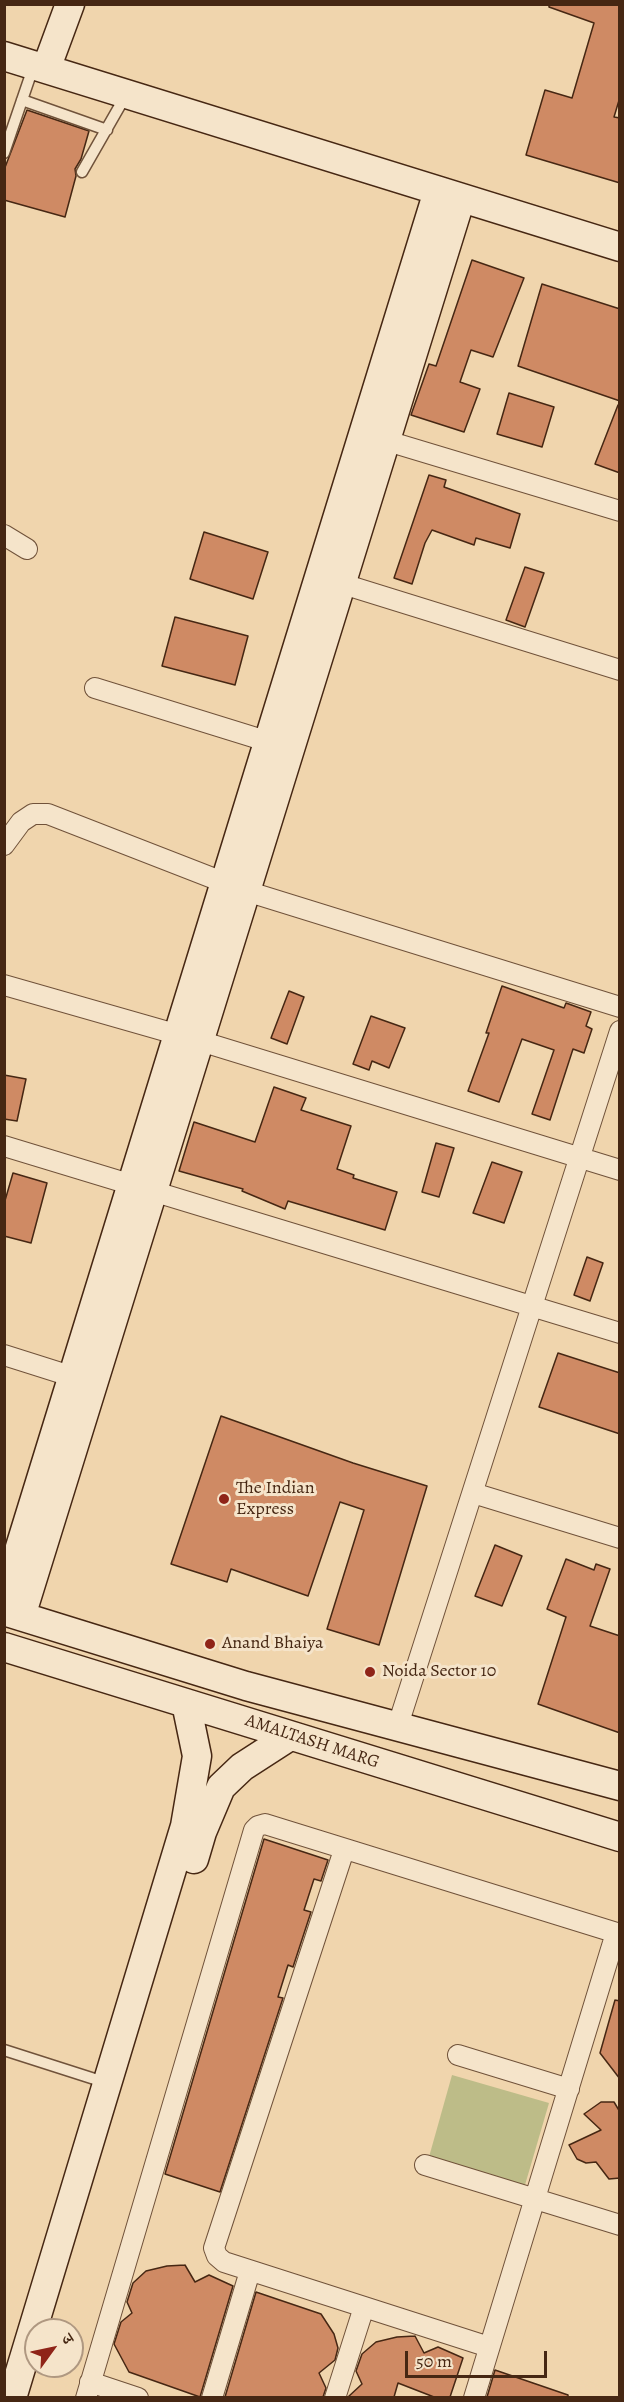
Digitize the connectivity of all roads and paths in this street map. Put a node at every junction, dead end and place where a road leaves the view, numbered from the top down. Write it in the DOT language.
graph roads {
  1 [pos="49,4"];
  2 [pos="70,4"];
  3 [pos="28,63"];
  4 [pos="127,94"];
  5 [pos="22,100"];
  6 [pos="107,130"];
  7 [pos="4,153"];
  8 [pos="82,172"];
  9 [pos="449,195"];
  10 [pos="620,247"];
  11 [pos="374,437"];
  12 [pos="620,511"];
  13 [pos="4,535"];
  14 [pos="27,549"];
  15 [pos="331,580"];
  16 [pos="620,670"];
  17 [pos="95,688"];
  18 [pos="279,745"];
  19 [pos="4,845"];
  20 [pos="235,888"];
  21 [pos="4,985"];
  22 [pos="620,1007"];
  23 [pos="620,1031"];
  24 [pos="189,1038"];
  25 [pos="4,1146"];
  26 [pos="579,1157"];
  27 [pos="620,1170"];
  28 [pos="142,1189"];
  29 [pos="532,1306"];
  30 [pos="620,1333"];
  31 [pos="4,1355"];
  32 [pos="83,1380"];
  33 [pos="473,1493"];
  34 [pos="620,1538"];
  35 [pos="10,1609"];
  36 [pos="4,1647"];
  37 [pos="186,1703"];
  38 [pos="398,1725"];
  39 [pos="290,1736"];
  40 [pos="196,1766"];
  41 [pos="227,1779"];
  42 [pos="620,1786"];
  43 [pos="620,1837"];
  44 [pos="344,1850"];
  45 [pos="618,1933"];
  46 [pos="158,1947"];
  47 [pos="4,2050"];
  48 [pos="458,2055"];
  49 [pos="108,2083"];
  50 [pos="568,2089"];
  51 [pos="425,2165"];
  52 [pos="535,2199"];
  53 [pos="620,2225"];
  54 [pos="250,2271"];
  55 [pos="364,2307"];
  56 [pos="54,2318"];
  57 [pos="489,2347"];
  58 [pos="37,2378"];
  59 [pos="88,2390"];
  60 [pos="12,2397"];
  61 [pos="31,2397"];
  62 [pos="138,2397"];
  63 [pos="212,2397"];
  64 [pos="336,2397"];
  65 [pos="474,2397"];
  1 -- 3 [label="street"];
  2 -- 3 [label="street"];
  3 -- 4 [label="street"];
  3 -- 5 [label="lane"];
  4 -- 6 [label="lane"];
  4 -- 9 [label="street"];
  5 -- 6 [label="lane"];
  5 -- 7 [label="lane"];
  6 -- 8 [label="lane"];
  9 -- 10 [label="street"];
  9 -- 11 [label="street"];
  11 -- 12 [label="street"];
  11 -- 15 [label="street"];
  13 -- 14 [label="street"];
  15 -- 16 [label="street"];
  15 -- 18 [label="street"];
  17 -- 18 [label="street"];
  18 -- 20 [label="street"];
  19 -- 20 [label="street"];
  20 -- 22 [label="street"];
  20 -- 24 [label="street"];
  21 -- 24 [label="street"];
  23 -- 26 [label="street"];
  24 -- 26 [label="street"];
  24 -- 28 [label="street"];
  25 -- 28 [label="street"];
  26 -- 27 [label="street"];
  26 -- 29 [label="street"];
  28 -- 29 [label="street"];
  28 -- 32 [label="street"];
  29 -- 30 [label="street"];
  29 -- 33 [label="street"];
  31 -- 32 [label="street"];
  32 -- 35 [label="street"];
  33 -- 34 [label="street"];
  33 -- 38 [label="street"];
  35 -- 38 [label="street, AMALTASH MARG"];
  36 -- 37 [label="street, AMALTASH MARG"];
  37 -- 39 [label="street, AMALTASH MARG"];
  37 -- 40 [label="street"];
  38 -- 42 [label="street, AMALTASH MARG"];
  39 -- 41 [label="street"];
  39 -- 43 [label="street, AMALTASH MARG"];
  40 -- 41 [label="street"];
  40 -- 46 [label="street"];
  41 -- 46 [label="street"];
  44 -- 45 [label="street"];
  44 -- 54 [label="street"];
  44 -- 59 [label="street"];
  45 -- 50 [label="street"];
  46 -- 49 [label="street"];
  46 -- 56 [label="street"];
  47 -- 49 [label="lane"];
  48 -- 50 [label="street"];
  49 -- 60 [label="street"];
  50 -- 52 [label="street"];
  51 -- 52 [label="street"];
  52 -- 53 [label="street"];
  52 -- 57 [label="street"];
  54 -- 55 [label="street"];
  54 -- 63 [label="street"];
  55 -- 57 [label="street"];
  55 -- 64 [label="street"];
  57 -- 65 [label="street"];
  58 -- 61 [label="street"];
  59 -- 62 [label="street"];
}
